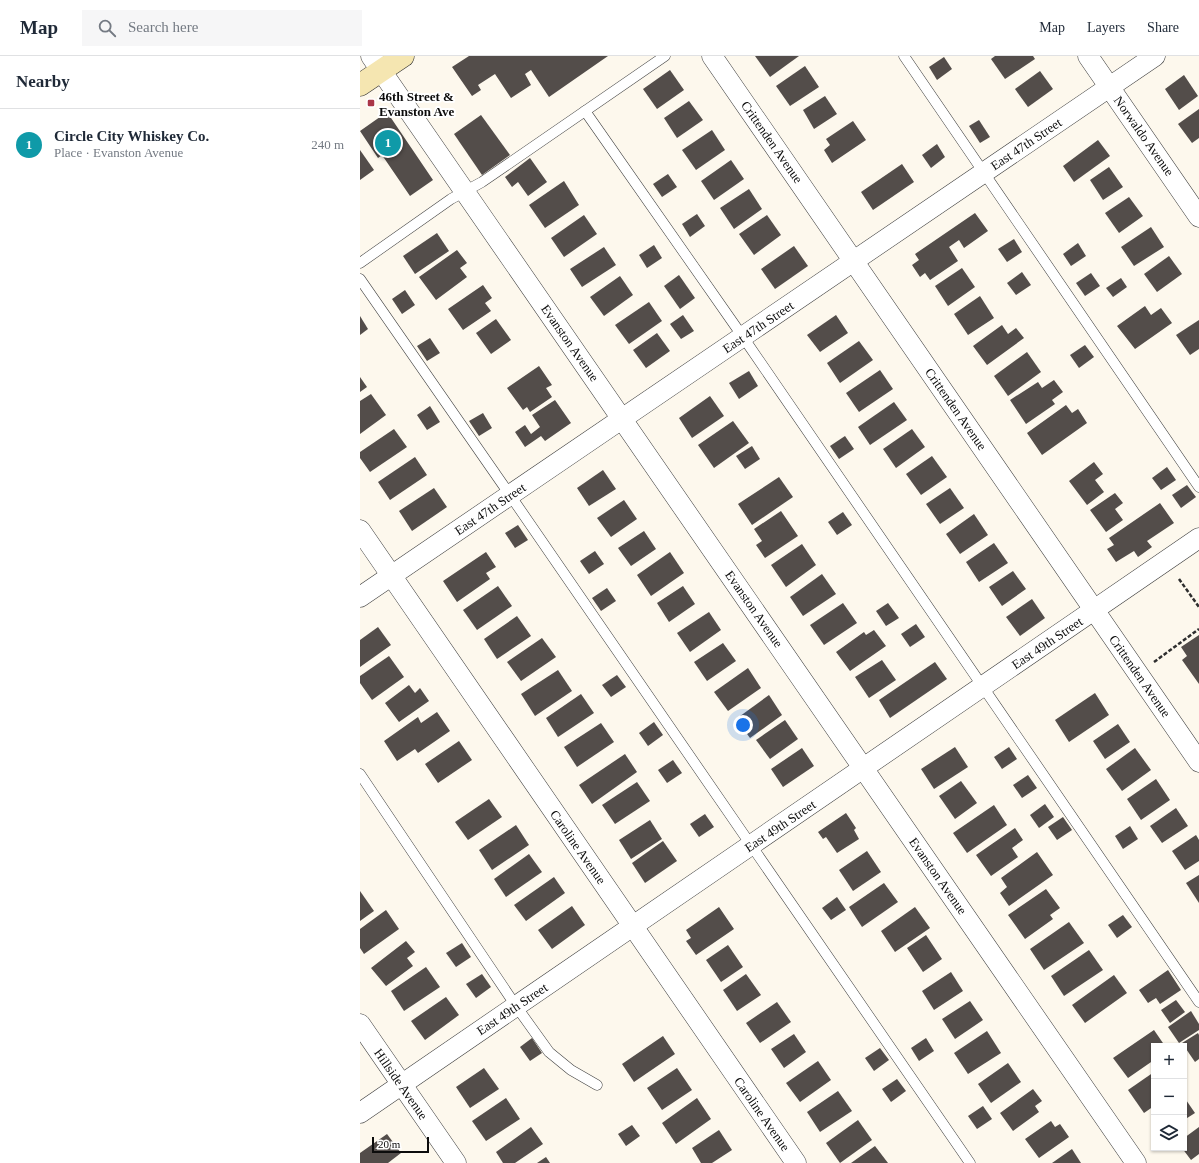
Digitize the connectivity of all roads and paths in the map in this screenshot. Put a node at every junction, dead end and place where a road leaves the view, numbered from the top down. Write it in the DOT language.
graph roads {
  1 [pos="403,56"];
  2 [pos="665,56"];
  3 [pos="712,56"];
  4 [pos="904,56"];
  5 [pos="1088,56"];
  6 [pos="1155,56"];
  7 [pos="376,63"];
  8 [pos="360,85"];
  9 [pos="1110,87"];
  10 [pos="585,111"];
  11 [pos="984,173"];
  12 [pos="466,192"];
  13 [pos="1199,217"];
  14 [pos="854,261"];
  15 [pos="360,263"];
  16 [pos="360,279"];
  17 [pos="743,337"];
  18 [pos="623,419"];
  19 [pos="1199,487"];
  20 [pos="510,495"];
  21 [pos="360,530"];
  22 [pos="1199,538"];
  23 [pos="391,576"];
  24 [pos="1179,579"];
  25 [pos="360,597"];
  26 [pos="1199,607"];
  27 [pos="1094,610"];
  28 [pos="1199,629"];
  29 [pos="1152,664"];
  30 [pos="983,686"];
  31 [pos="1199,762"];
  32 [pos="863,768"];
  33 [pos="360,774"];
  34 [pos="751,846"];
  35 [pos="633,926"];
  36 [pos="1199,1002"];
  37 [pos="516,1006"];
  38 [pos="360,1024"];
  39 [pos="402,1084"];
  40 [pos="597,1085"];
  41 [pos="360,1113"];
  42 [pos="456,1163"];
  43 [pos="796,1163"];
  44 [pos="970,1163"];
  45 [pos="1136,1163"];
  1 -- 7 [label="main road"];
  2 -- 10 [label="lane"];
  3 -- 14 [label="street, Crittenden Avenue"];
  4 -- 11 [label="lane"];
  5 -- 9 [label="street, Norwaldo Avenue"];
  6 -- 9 [label="street, East 47th Street"];
  7 -- 8 [label="main road"];
  7 -- 12 [label="street, Evanston Avenue"];
  9 -- 11 [label="street, East 47th Street"];
  9 -- 13 [label="street, Norwaldo Avenue"];
  10 -- 12 [label="lane"];
  10 -- 17 [label="lane"];
  11 -- 14 [label="street, East 47th Street"];
  11 -- 19 [label="lane"];
  12 -- 15 [label="lane"];
  12 -- 18 [label="street, Evanston Avenue"];
  14 -- 17 [label="street, East 47th Street"];
  14 -- 27 [label="street, Crittenden Avenue"];
  16 -- 20 [label="lane"];
  17 -- 18 [label="street, East 47th Street"];
  17 -- 30 [label="lane"];
  18 -- 20 [label="street, East 47th Street"];
  18 -- 32 [label="street, Evanston Avenue"];
  20 -- 23 [label="street, East 47th Street"];
  20 -- 34 [label="lane"];
  21 -- 23 [label="street, Caroline Avenue"];
  22 -- 27 [label="street, East 49th Street"];
  23 -- 25 [label="street, East 47th Street"];
  23 -- 35 [label="street, Caroline Avenue"];
  24 -- 26 [label="path"];
  27 -- 30 [label="street, East 49th Street"];
  27 -- 31 [label="street, Crittenden Avenue"];
  28 -- 29 [label="path"];
  30 -- 32 [label="street, East 49th Street"];
  30 -- 36 [label="lane"];
  32 -- 34 [label="street, East 49th Street"];
  32 -- 45 [label="street, Evanston Avenue"];
  33 -- 37 [label="lane"];
  34 -- 35 [label="street, East 49th Street"];
  34 -- 44 [label="lane"];
  35 -- 37 [label="street, East 49th Street"];
  35 -- 43 [label="street, Caroline Avenue"];
  37 -- 39 [label="street, East 49th Street"];
  37 -- 40 [label="lane"];
  38 -- 39 [label="street, Hillside Avenue"];
  39 -- 41 [label="street, East 49th Street"];
  39 -- 42 [label="street, Hillside Avenue"];
}
